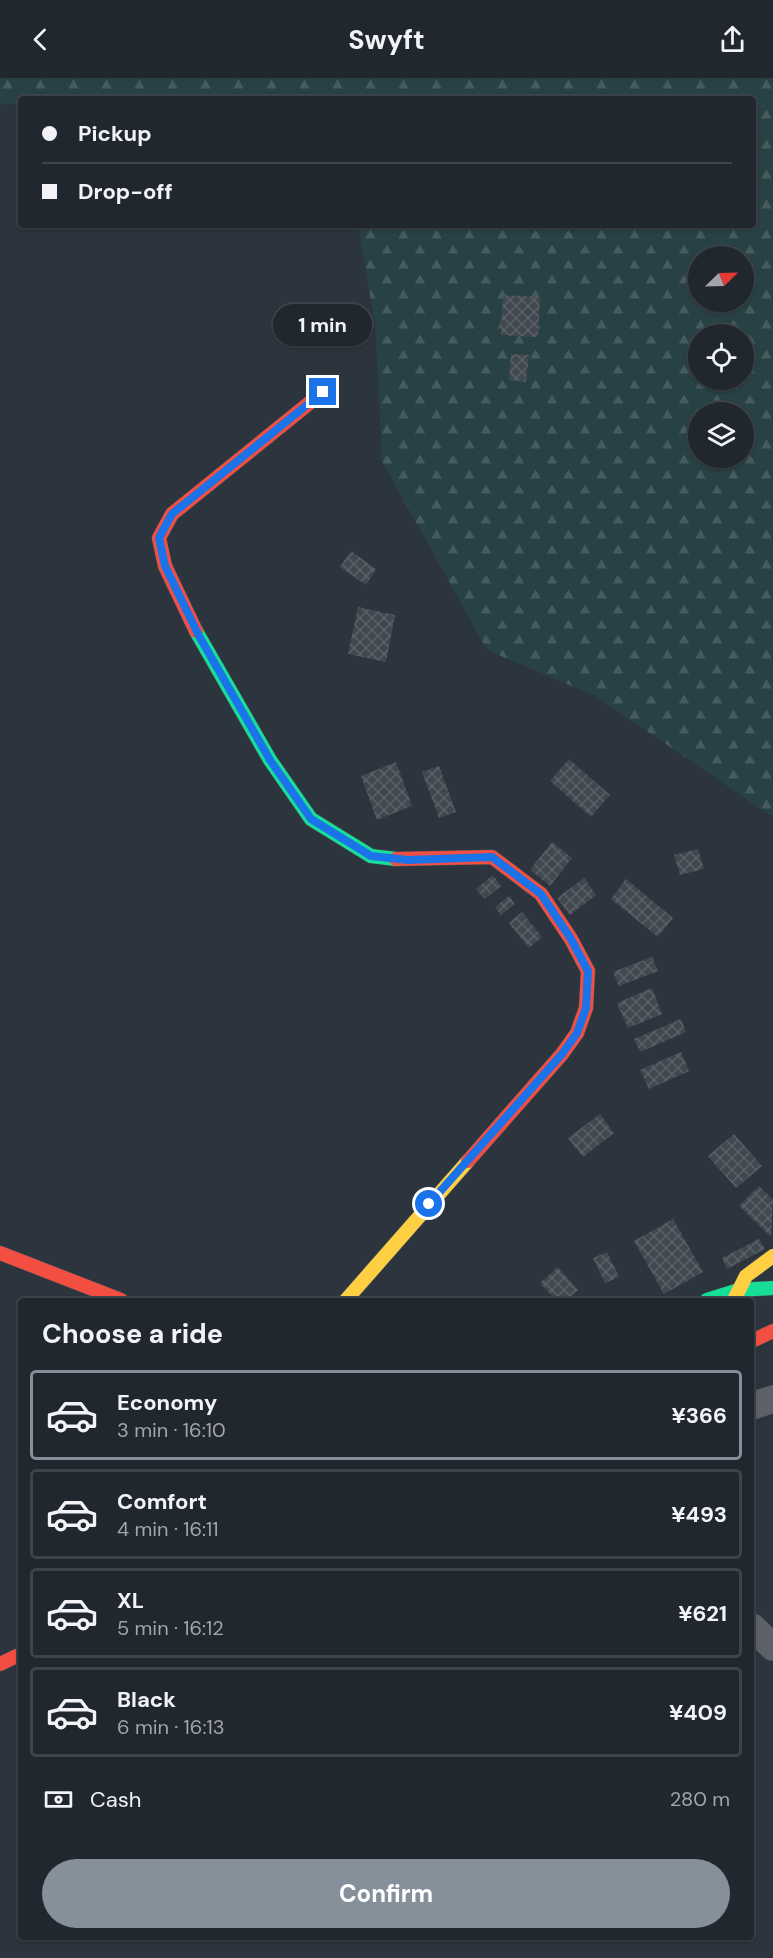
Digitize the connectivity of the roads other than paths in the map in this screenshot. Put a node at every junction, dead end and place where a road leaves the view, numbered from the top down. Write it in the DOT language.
graph roads {
  1 [pos="323,392"];
  2 [pos="0,1253"];
  3 [pos="773,1256"];
  4 [pos="773,1288"];
  5 [pos="736,1295"];
  6 [pos="116,1298"];
  7 [pos="347,1298"];
  8 [pos="719,1298"];
  9 [pos="773,1331"];
  10 [pos="754,1340"];
  11 [pos="773,1399"];
  12 [pos="754,1405"];
  13 [pos="754,1629"];
  14 [pos="773,1647"];
  15 [pos="18,1655"];
  16 [pos="1,1661"];
  1 -- 7 [label="main road"];
  2 -- 6 [label="main road"];
  3 -- 5 [label="main road"];
  4 -- 5 [label="main road"];
  5 -- 8 [label="main road"];
  9 -- 10 [label="main road"];
  11 -- 12 [label="street"];
  13 -- 14 [label="street"];
  15 -- 16 [label="main road"];
}
